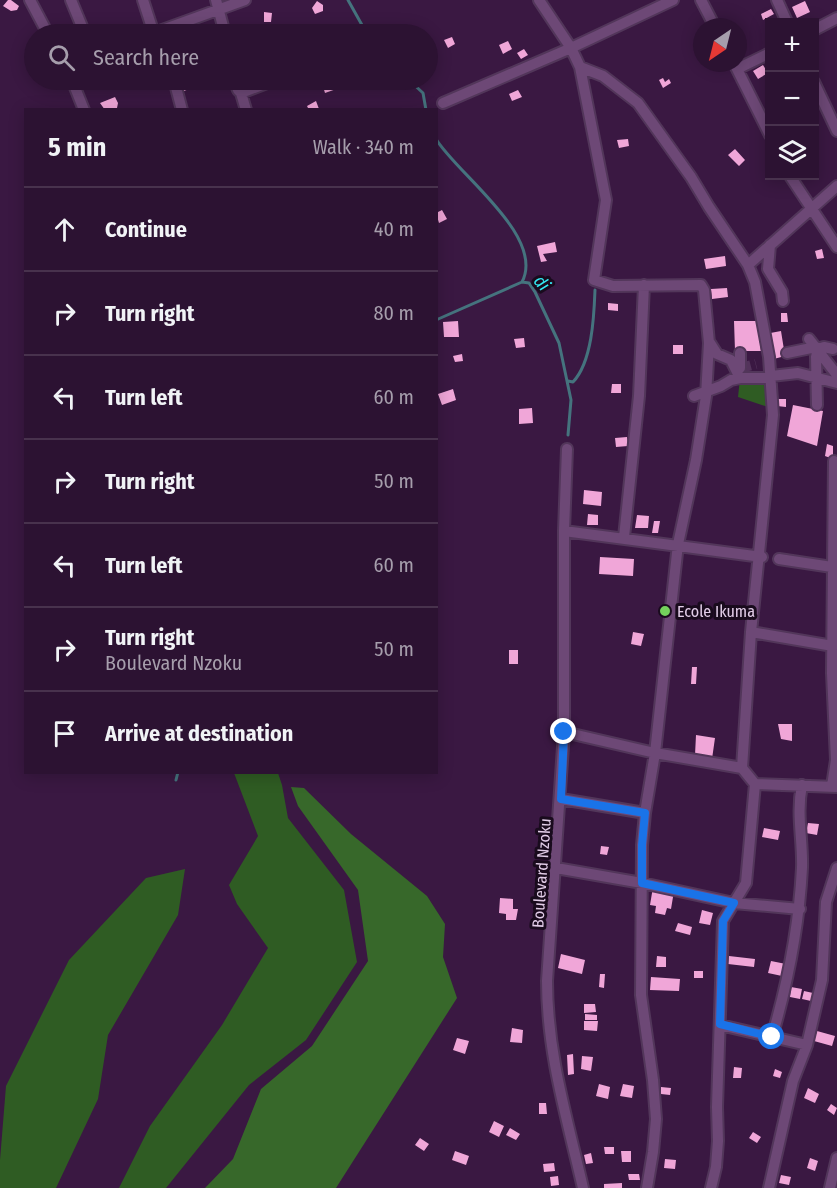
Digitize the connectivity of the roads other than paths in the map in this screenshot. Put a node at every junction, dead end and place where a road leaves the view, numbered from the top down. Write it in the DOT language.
graph roads {
  1 [pos="30,0"];
  2 [pos="72,0"];
  3 [pos="143,0"];
  4 [pos="245,0"];
  5 [pos="539,0"];
  6 [pos="673,0"];
  7 [pos="701,0"];
  8 [pos="777,0"];
  9 [pos="218,5"];
  10 [pos="710,18"];
  11 [pos="785,18"];
  12 [pos="837,18"];
  13 [pos="43,24"];
  14 [pos="81,24"];
  15 [pos="150,24"];
  16 [pos="175,24"];
  17 [pos="223,24"];
  18 [pos="819,27"];
  19 [pos="571,48"];
  20 [pos="765,55"];
  21 [pos="747,62"];
  22 [pos="580,67"];
  23 [pos="738,72"];
  24 [pos="76,90"];
  25 [pos="177,90"];
  26 [pos="238,90"];
  27 [pos="249,90"];
  28 [pos="241,93"];
  29 [pos="819,93"];
  30 [pos="443,103"];
  31 [pos="83,108"];
  32 [pos="181,108"];
  33 [pos="245,108"];
  34 [pos="765,126"];
  35 [pos="837,131"];
  36 [pos="793,180"];
  37 [pos="837,186"];
  38 [pos="812,208"];
  39 [pos="770,245"];
  40 [pos="837,248"];
  41 [pos="748,265"];
  42 [pos="644,285"];
  43 [pos="783,301"];
  44 [pos="710,343"];
  45 [pos="814,345"];
  46 [pos="833,349"];
  47 [pos="740,353"];
  48 [pos="787,353"];
  49 [pos="769,360"];
  50 [pos="756,364"];
  51 [pos="739,371"];
  52 [pos="836,372"];
  53 [pos="771,377"];
  54 [pos="816,378"];
  55 [pos="837,383"];
  56 [pos="721,386"];
  57 [pos="706,392"];
  58 [pos="694,396"];
  59 [pos="817,405"];
  60 [pos="703,413"];
  61 [pos="567,449"];
  62 [pos="834,461"];
  63 [pos="564,531"];
  64 [pos="624,537"];
  65 [pos="678,544"];
  66 [pos="760,557"];
  67 [pos="779,559"];
  68 [pos="832,567"];
  69 [pos="751,632"];
  70 [pos="833,646"];
  71 [pos="564,732"];
  72 [pos="655,753"];
  73 [pos="742,768"];
  74 [pos="755,784"];
  75 [pos="802,785"];
  76 [pos="834,787"];
  77 [pos="561,799"];
  78 [pos="645,813"];
  79 [pos="556,868"];
  80 [pos="837,868"];
  81 [pos="642,883"];
  82 [pos="734,903"];
  83 [pos="800,909"];
  84 [pos="720,1024"];
  85 [pos="772,1037"];
  86 [pos="807,1046"];
  87 [pos="837,1158"];
  88 [pos="583,1188"];
  89 [pos="647,1188"];
  90 [pos="711,1188"];
  91 [pos="769,1188"];
  92 [pos="830,1188"];
  1 -- 13 [label="street"];
  2 -- 14 [label="street"];
  3 -- 15 [label="street"];
  4 -- 9 [label="street"];
  5 -- 19 [label="street"];
  6 -- 19 [label="street"];
  7 -- 10 [label="street"];
  8 -- 11 [label="street"];
  9 -- 16 [label="street"];
  9 -- 17 [label="street"];
  12 -- 18 [label="street"];
  19 -- 22 [label="street"];
  19 -- 30 [label="street"];
  20 -- 21 [label="street"];
  22 -- 41 [label="street"];
  22 -- 42 [label="street"];
  23 -- 34 [label="street"];
  24 -- 31 [label="street"];
  25 -- 32 [label="street"];
  26 -- 28 [label="street"];
  27 -- 28 [label="street"];
  28 -- 33 [label="street"];
  29 -- 35 [label="street"];
  36 -- 38 [label="street"];
  37 -- 38 [label="street"];
  38 -- 39 [label="street"];
  38 -- 40 [label="street"];
  39 -- 41 [label="street"];
  39 -- 43 [label="street"];
  41 -- 49 [label="street"];
  42 -- 44 [label="street"];
  42 -- 64 [label="street"];
  44 -- 51 [label="street"];
  44 -- 57 [label="street"];
  45 -- 46 [label="street"];
  45 -- 48 [label="street"];
  45 -- 52 [label="street"];
  45 -- 54 [label="street"];
  47 -- 51 [label="street"];
  49 -- 50 [label="street"];
  49 -- 53 [label="street"];
  51 -- 53 [label="street"];
  51 -- 56 [label="street"];
  52 -- 54 [label="street"];
  53 -- 54 [label="street"];
  53 -- 66 [label="street"];
  54 -- 55 [label="street"];
  54 -- 59 [label="street"];
  56 -- 57 [label="street"];
  56 -- 60 [label="street"];
  57 -- 58 [label="street"];
  57 -- 60 [label="street"];
  60 -- 65 [label="street"];
  61 -- 63 [label="street, Boulevard Nzoku"];
  62 -- 68 [label="street"];
  63 -- 64 [label="street"];
  63 -- 71 [label="street, Boulevard Nzoku"];
  64 -- 65 [label="street"];
  65 -- 66 [label="street"];
  65 -- 72 [label="street"];
  66 -- 69 [label="street"];
  67 -- 68 [label="street"];
  68 -- 70 [label="street"];
  69 -- 70 [label="street"];
  69 -- 73 [label="street"];
  70 -- 76 [label="street"];
  71 -- 72 [label="street"];
  71 -- 77 [label="street, Boulevard Nzoku"];
  72 -- 73 [label="street"];
  72 -- 78 [label="street"];
  73 -- 74 [label="street"];
  74 -- 75 [label="street"];
  74 -- 82 [label="street"];
  75 -- 76 [label="street"];
  75 -- 83 [label="street"];
  77 -- 78 [label="street"];
  77 -- 79 [label="street, Boulevard Nzoku"];
  78 -- 81 [label="street"];
  79 -- 81 [label="street"];
  79 -- 88 [label="street, Boulevard Nzoku"];
  80 -- 86 [label="street"];
  81 -- 82 [label="street"];
  81 -- 89 [label="street"];
  82 -- 83 [label="street"];
  82 -- 84 [label="street"];
  83 -- 85 [label="street"];
  84 -- 85 [label="street"];
  84 -- 90 [label="street"];
  85 -- 86 [label="street"];
  86 -- 91 [label="street"];
  87 -- 92 [label="street"];
}
